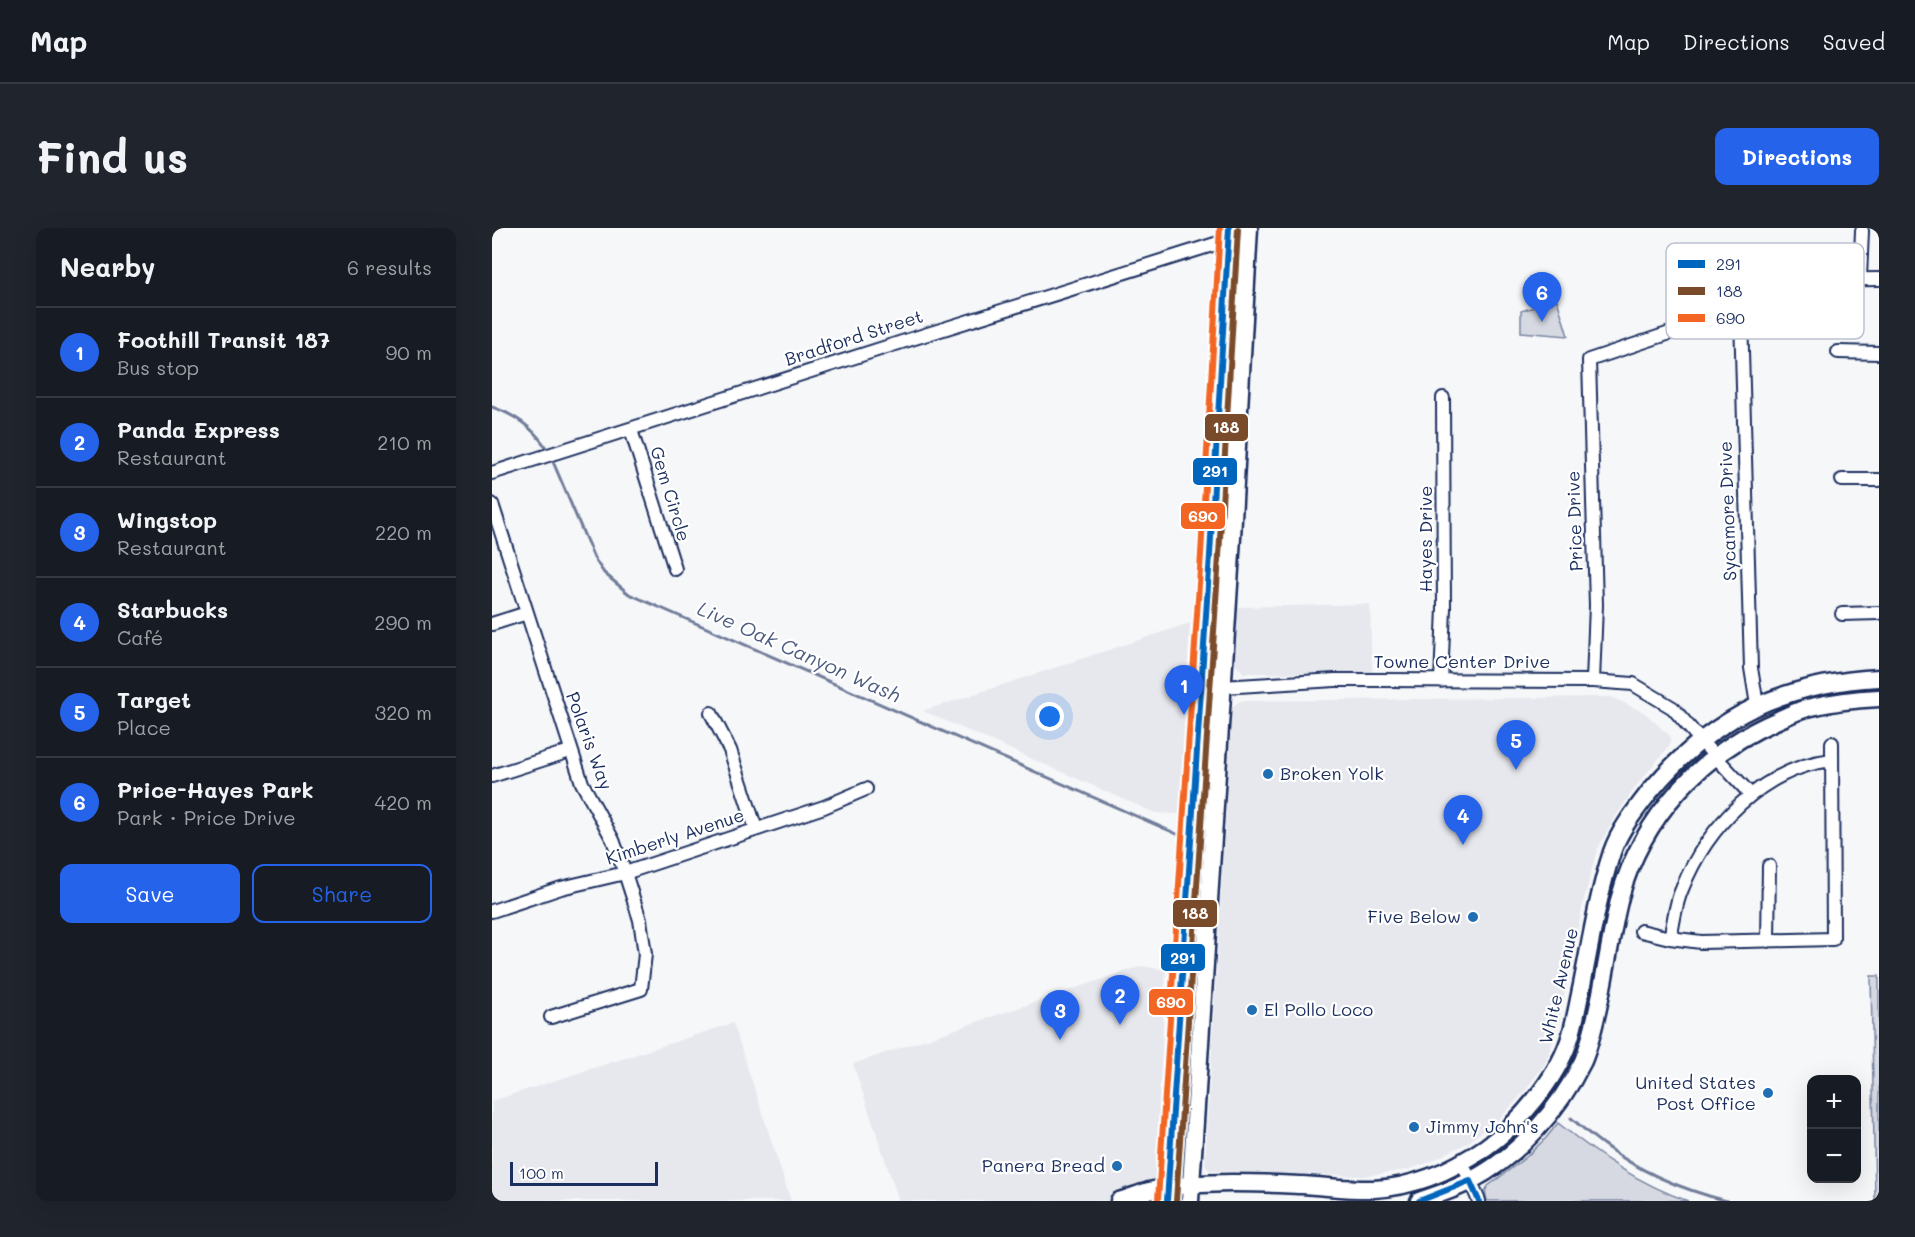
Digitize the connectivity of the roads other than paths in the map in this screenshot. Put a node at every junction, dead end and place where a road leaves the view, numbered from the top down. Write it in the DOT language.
graph roads {
  1 [pos="1249,230"];
  2 [pos="1862,231"];
  3 [pos="1228,234"];
  4 [pos="1861,243"];
  5 [pos="1864,278"];
  6 [pos="1879,279"];
  7 [pos="1666,334"];
  8 [pos="1742,339"];
  9 [pos="1838,352"];
  10 [pos="1879,352"];
  11 [pos="1443,398"];
  12 [pos="631,430"];
  13 [pos="492,473"];
  14 [pos="1842,480"];
  15 [pos="1879,480"];
  16 [pos="492,504"];
  17 [pos="675,569"];
  18 [pos="527,613"];
  19 [pos="1879,613"];
  20 [pos="1842,614"];
  21 [pos="492,624"];
  22 [pos="1879,678"];
  23 [pos="1441,681"];
  24 [pos="1593,681"];
  25 [pos="1201,685"];
  26 [pos="1222,687"];
  27 [pos="1879,698"];
  28 [pos="1757,705"];
  29 [pos="711,714"];
  30 [pos="1701,741"];
  31 [pos="1832,743"];
  32 [pos="570,751"];
  33 [pos="1715,756"];
  34 [pos="1832,760"];
  35 [pos="492,776"];
  36 [pos="866,789"];
  37 [pos="1751,795"];
  38 [pos="756,830"];
  39 [pos="1769,866"];
  40 [pos="625,873"];
  41 [pos="492,911"];
  42 [pos="1641,931"];
  43 [pos="1670,938"];
  44 [pos="1768,941"];
  45 [pos="551,1017"];
  46 [pos="1462,1162"];
  47 [pos="1470,1181"];
  48 [pos="1190,1193"];
  49 [pos="1167,1195"];
  50 [pos="1119,1201"];
  51 [pos="1419,1201"];
  52 [pos="1479,1201"];
  1 -- 26 [label="main road"];
  2 -- 4 [label="street"];
  3 -- 12 [label="street, Bradford Street"];
  3 -- 25 [label="main road"];
  5 -- 6 [label="street"];
  7 -- 24 [label="street, Price Drive"];
  8 -- 28 [label="street, Sycamore Drive"];
  9 -- 10 [label="street"];
  11 -- 23 [label="street, Hayes Drive"];
  12 -- 13 [label="street, Bradford Street"];
  12 -- 17 [label="street, Gem Circle"];
  14 -- 15 [label="street"];
  16 -- 18 [label="street, Polaris Way"];
  18 -- 21 [label="street"];
  18 -- 32 [label="street, Polaris Way"];
  19 -- 20 [label="street"];
  22 -- 28 [label="main road, White Avenue"];
  23 -- 24 [label="street, Towne Center Drive"];
  23 -- 26 [label="street, Towne Center Drive"];
  24 -- 30 [label="street, Towne Center Drive"];
  25 -- 26 [label="street, Towne Center Drive"];
  25 -- 49 [label="main road"];
  26 -- 48 [label="main road"];
  27 -- 33 [label="main road"];
  28 -- 30 [label="main road, White Avenue"];
  29 -- 38 [label="street"];
  30 -- 33 [label="street, Towne Center Drive"];
  30 -- 46 [label="main road, White Avenue"];
  31 -- 34 [label="street"];
  32 -- 35 [label="street"];
  32 -- 40 [label="street, Polaris Way"];
  33 -- 37 [label="street, Towne Center Drive"];
  33 -- 47 [label="main road"];
  34 -- 37 [label="street"];
  34 -- 44 [label="street"];
  36 -- 38 [label="street, Kimberly Avenue"];
  37 -- 43 [label="street"];
  38 -- 40 [label="street, Kimberly Avenue"];
  39 -- 44 [label="street"];
  40 -- 41 [label="street, Kimberly Avenue"];
  40 -- 45 [label="street, Polaris Way"];
  42 -- 43 [label="street"];
  43 -- 44 [label="street"];
  46 -- 47 [label="street"];
  46 -- 48 [label="main road, White Avenue"];
  47 -- 51 [label="main road"];
  47 -- 52 [label="street"];
  48 -- 49 [label="main road, White Avenue"];
  49 -- 50 [label="main road, White Avenue"];
}
